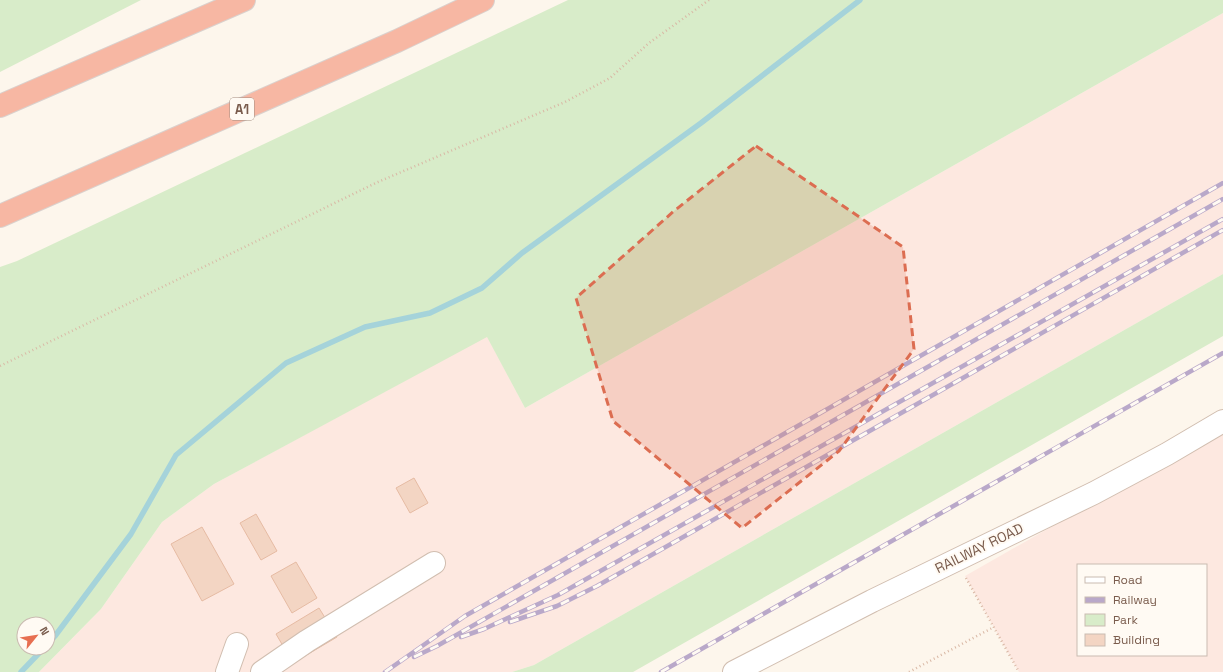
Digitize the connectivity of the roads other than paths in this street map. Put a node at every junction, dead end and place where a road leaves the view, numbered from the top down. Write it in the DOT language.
graph roads {
  1 [pos="244,0"];
  2 [pos="483,0"];
  3 [pos="0,106"];
  4 [pos="0,216"];
  5 [pos="1223,421"];
  6 [pos="434,563"];
  7 [pos="237,644"];
  8 [pos="227,672"];
  9 [pos="262,672"];
  10 [pos="734,672"];
  1 -- 3 [label="highway"];
  2 -- 4 [label="highway, A1"];
  5 -- 10 [label="street, RAILWAY ROAD"];
  6 -- 9 [label="street"];
  7 -- 8 [label="street"];
}
